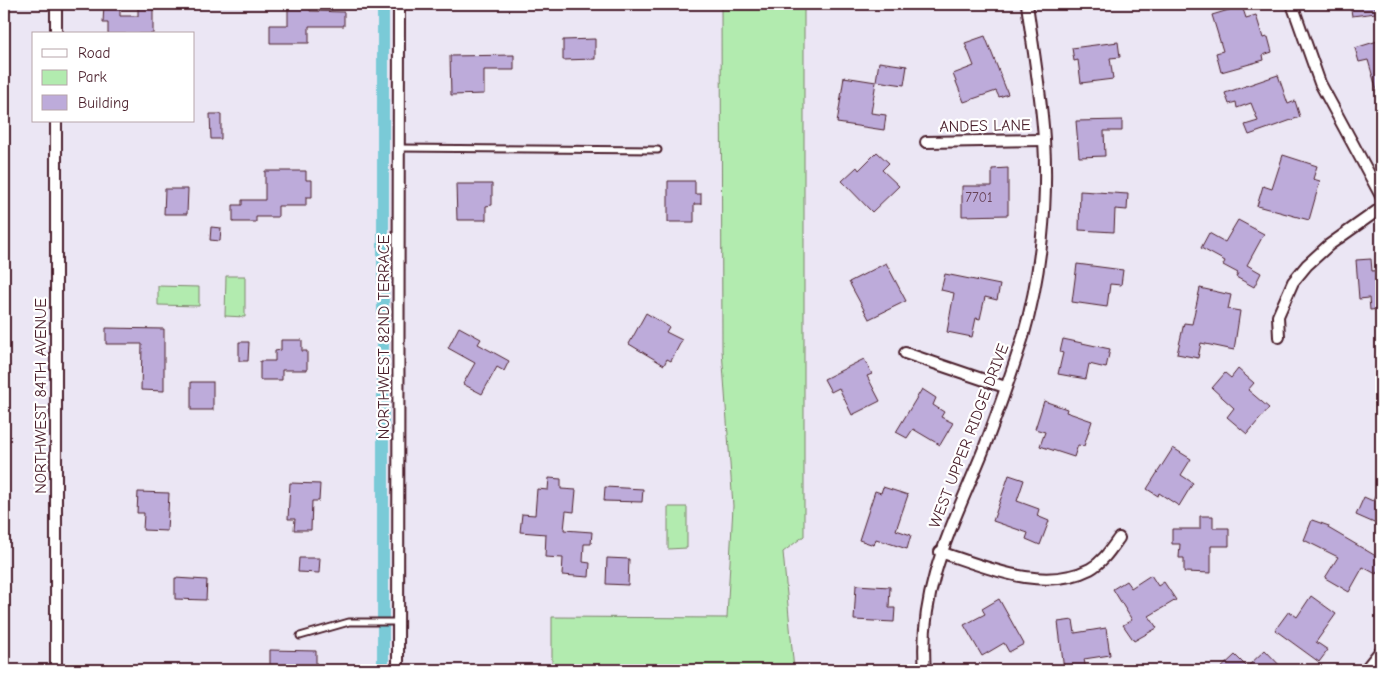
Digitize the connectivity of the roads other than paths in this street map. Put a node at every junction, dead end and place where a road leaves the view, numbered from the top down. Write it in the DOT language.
graph roads {
  1 [pos="56,4"];
  2 [pos="399,4"];
  3 [pos="1027,4"];
  4 [pos="1292,4"];
  5 [pos="56,32"];
  6 [pos="56,122"];
  7 [pos="1044,140"];
  8 [pos="926,142"];
  9 [pos="399,148"];
  10 [pos="658,150"];
  11 [pos="1381,196"];
  12 [pos="1381,208"];
  13 [pos="1279,337"];
  14 [pos="905,353"];
  15 [pos="1006,387"];
  16 [pos="1119,538"];
  17 [pos="940,552"];
  18 [pos="398,622"];
  19 [pos="300,636"];
  20 [pos="1381,650"];
  21 [pos="56,670"];
  22 [pos="398,670"];
  23 [pos="925,670"];
  24 [pos="1365,670"];
  1 -- 5 [label="street"];
  2 -- 9 [label="street, NORTHWEST 82ND TERRACE"];
  3 -- 7 [label="street, WEST UPPER RIDGE DRIVE"];
  4 -- 11 [label="street"];
  6 -- 21 [label="street, NORTHWEST 84TH AVENUE"];
  7 -- 8 [label="street, ANDES LANE"];
  7 -- 15 [label="street, WEST UPPER RIDGE DRIVE"];
  9 -- 10 [label="lane"];
  9 -- 18 [label="street, NORTHWEST 82ND TERRACE"];
  12 -- 13 [label="street"];
  14 -- 15 [label="street"];
  15 -- 17 [label="street, WEST UPPER RIDGE DRIVE"];
  16 -- 17 [label="street"];
  17 -- 23 [label="street, WEST UPPER RIDGE DRIVE"];
  18 -- 19 [label="lane"];
  18 -- 22 [label="street, NORTHWEST 82ND TERRACE"];
  20 -- 24 [label="street"];
}
